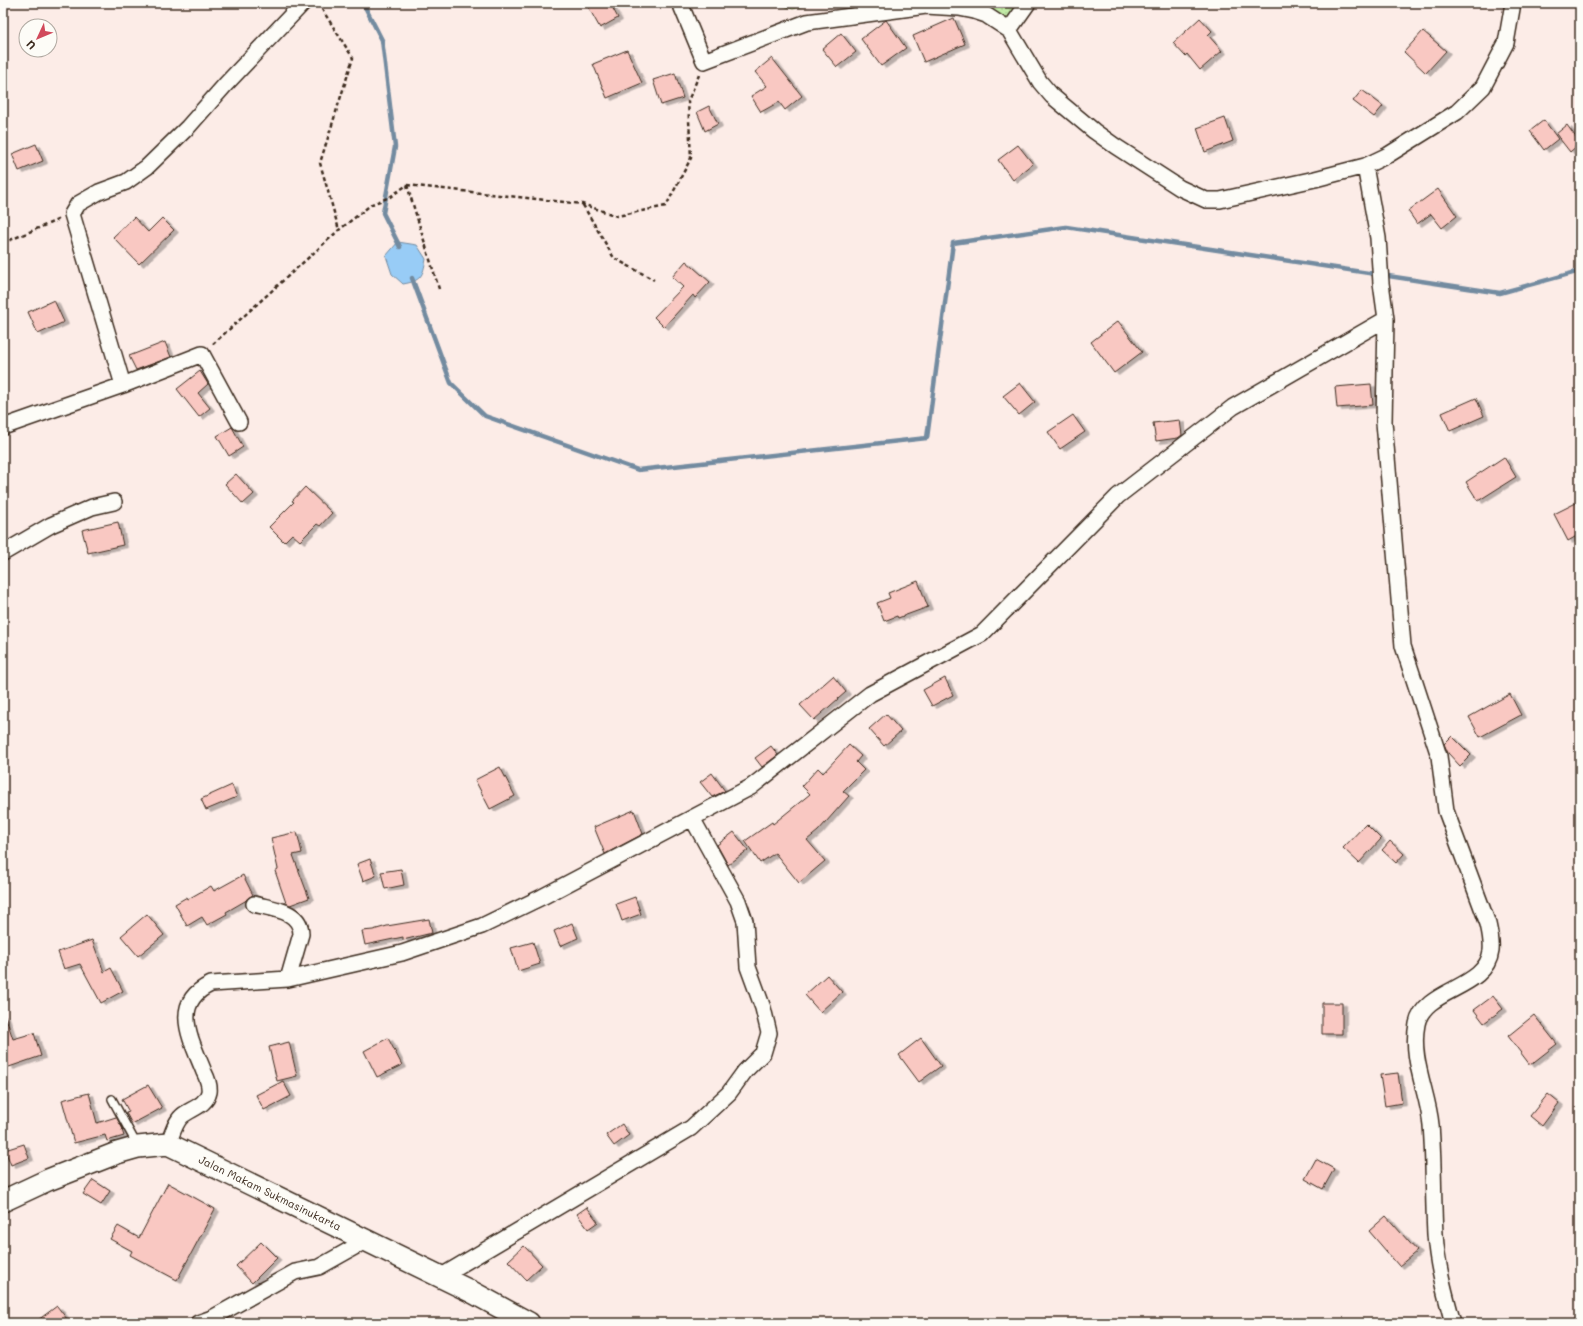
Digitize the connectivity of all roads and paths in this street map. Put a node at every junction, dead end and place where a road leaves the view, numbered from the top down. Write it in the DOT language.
graph roads {
  1 [pos="303,3"];
  2 [pos="318,3"];
  3 [pos="680,3"];
  4 [pos="1028,3"];
  5 [pos="1513,3"];
  6 [pos="1009,30"];
  7 [pos="704,61"];
  8 [pos="1365,166"];
  9 [pos="408,185"];
  10 [pos="582,204"];
  11 [pos="72,214"];
  12 [pos="339,230"];
  13 [pos="3,243"];
  14 [pos="654,280"];
  15 [pos="439,289"];
  16 [pos="1386,319"];
  17 [pos="202,354"];
  18 [pos="123,385"];
  19 [pos="239,422"];
  20 [pos="3,427"];
  21 [pos="114,502"];
  22 [pos="3,553"];
  23 [pos="692,818"];
  24 [pos="254,904"];
  25 [pos="288,979"];
  26 [pos="112,1099"];
  27 [pos="168,1144"];
  28 [pos="138,1147"];
  29 [pos="3,1201"];
  30 [pos="367,1240"];
  31 [pos="440,1276"];
  32 [pos="504,1317"];
  33 [pos="198,1323"];
  34 [pos="529,1323"];
  35 [pos="1453,1323"];
  1 -- 11 [label="street"];
  2 -- 12 [label="path"];
  3 -- 7 [label="street"];
  4 -- 6 [label="street"];
  5 -- 8 [label="street"];
  6 -- 7 [label="street"];
  6 -- 8 [label="street"];
  7 -- 10 [label="path"];
  8 -- 16 [label="street"];
  9 -- 10 [label="path"];
  9 -- 12 [label="path"];
  9 -- 15 [label="path"];
  10 -- 14 [label="path"];
  11 -- 13 [label="path"];
  11 -- 18 [label="street"];
  12 -- 17 [label="path"];
  16 -- 23 [label="street"];
  16 -- 35 [label="street"];
  17 -- 18 [label="street"];
  17 -- 19 [label="street"];
  18 -- 20 [label="street"];
  21 -- 22 [label="street"];
  23 -- 25 [label="street"];
  23 -- 31 [label="street"];
  24 -- 25 [label="street"];
  25 -- 27 [label="street"];
  26 -- 28 [label="lane"];
  27 -- 28 [label="street"];
  27 -- 30 [label="street, Jalan Makam Sukmasinukarta"];
  28 -- 29 [label="street"];
  30 -- 31 [label="street, Jalan Makam Sukmasinukarta"];
  30 -- 33 [label="street"];
  31 -- 32 [label="street, Jalan Makam Sukmasinukarta"];
  32 -- 34 [label="street, Jalan Makam Sukmasinukarta"];
}
